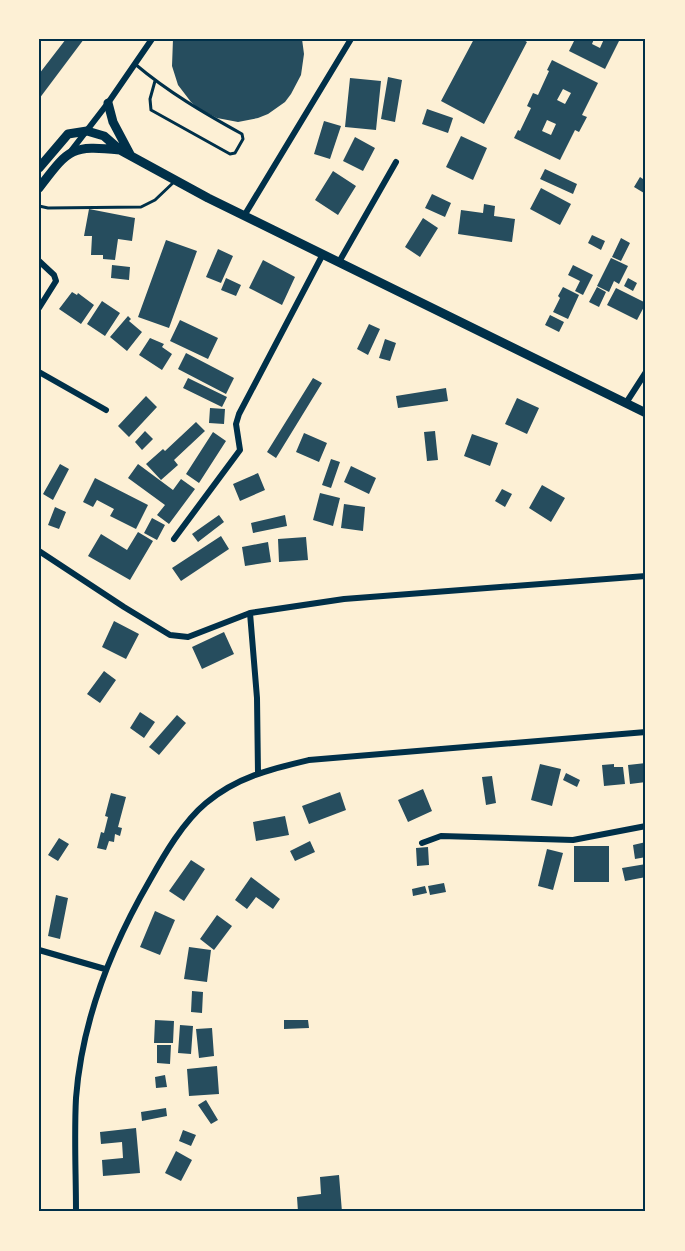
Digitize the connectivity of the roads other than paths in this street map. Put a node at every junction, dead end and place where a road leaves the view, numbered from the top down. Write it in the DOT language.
graph roads {
  1 [pos="152,39"];
  2 [pos="351,39"];
  3 [pos="135,64"];
  4 [pos="155,81"];
  5 [pos="108,103"];
  6 [pos="87,131"];
  7 [pos="120,150"];
  8 [pos="71,152"];
  9 [pos="131,156"];
  10 [pos="396,162"];
  11 [pos="39,168"];
  12 [pos="175,180"];
  13 [pos="39,188"];
  14 [pos="39,206"];
  15 [pos="244,216"];
  16 [pos="323,254"];
  17 [pos="39,261"];
  18 [pos="339,262"];
  19 [pos="39,308"];
  20 [pos="39,372"];
  21 [pos="646,372"];
  22 [pos="626,403"];
  23 [pos="105,410"];
  24 [pos="646,413"];
  25 [pos="174,538"];
  26 [pos="39,551"];
  27 [pos="646,576"];
  28 [pos="250,614"];
  29 [pos="646,732"];
  30 [pos="258,773"];
  31 [pos="646,826"];
  32 [pos="422,843"];
  33 [pos="39,950"];
  34 [pos="105,969"];
  35 [pos="76,1212"];
  1 -- 3 [label="street"];
  2 -- 15 [label="street"];
  3 -- 4 [label="lane"];
  3 -- 5 [label="street"];
  4 -- 4 [label="lane"];
  5 -- 6 [label="street"];
  5 -- 9 [label="main road"];
  6 -- 7 [label="main road"];
  6 -- 8 [label="street"];
  6 -- 11 [label="main road"];
  7 -- 8 [label="main road"];
  7 -- 9 [label="main road"];
  8 -- 13 [label="main road"];
  9 -- 12 [label="main road"];
  10 -- 18 [label="street"];
  12 -- 14 [label="lane"];
  12 -- 15 [label="main road"];
  15 -- 16 [label="main road"];
  16 -- 18 [label="main road"];
  16 -- 25 [label="street"];
  17 -- 19 [label="street"];
  18 -- 22 [label="main road"];
  20 -- 23 [label="street"];
  21 -- 22 [label="street"];
  22 -- 24 [label="main road"];
  26 -- 28 [label="street"];
  27 -- 28 [label="street"];
  28 -- 30 [label="street"];
  29 -- 30 [label="street"];
  30 -- 34 [label="street"];
  31 -- 32 [label="street"];
  33 -- 34 [label="street"];
  34 -- 35 [label="street"];
}
